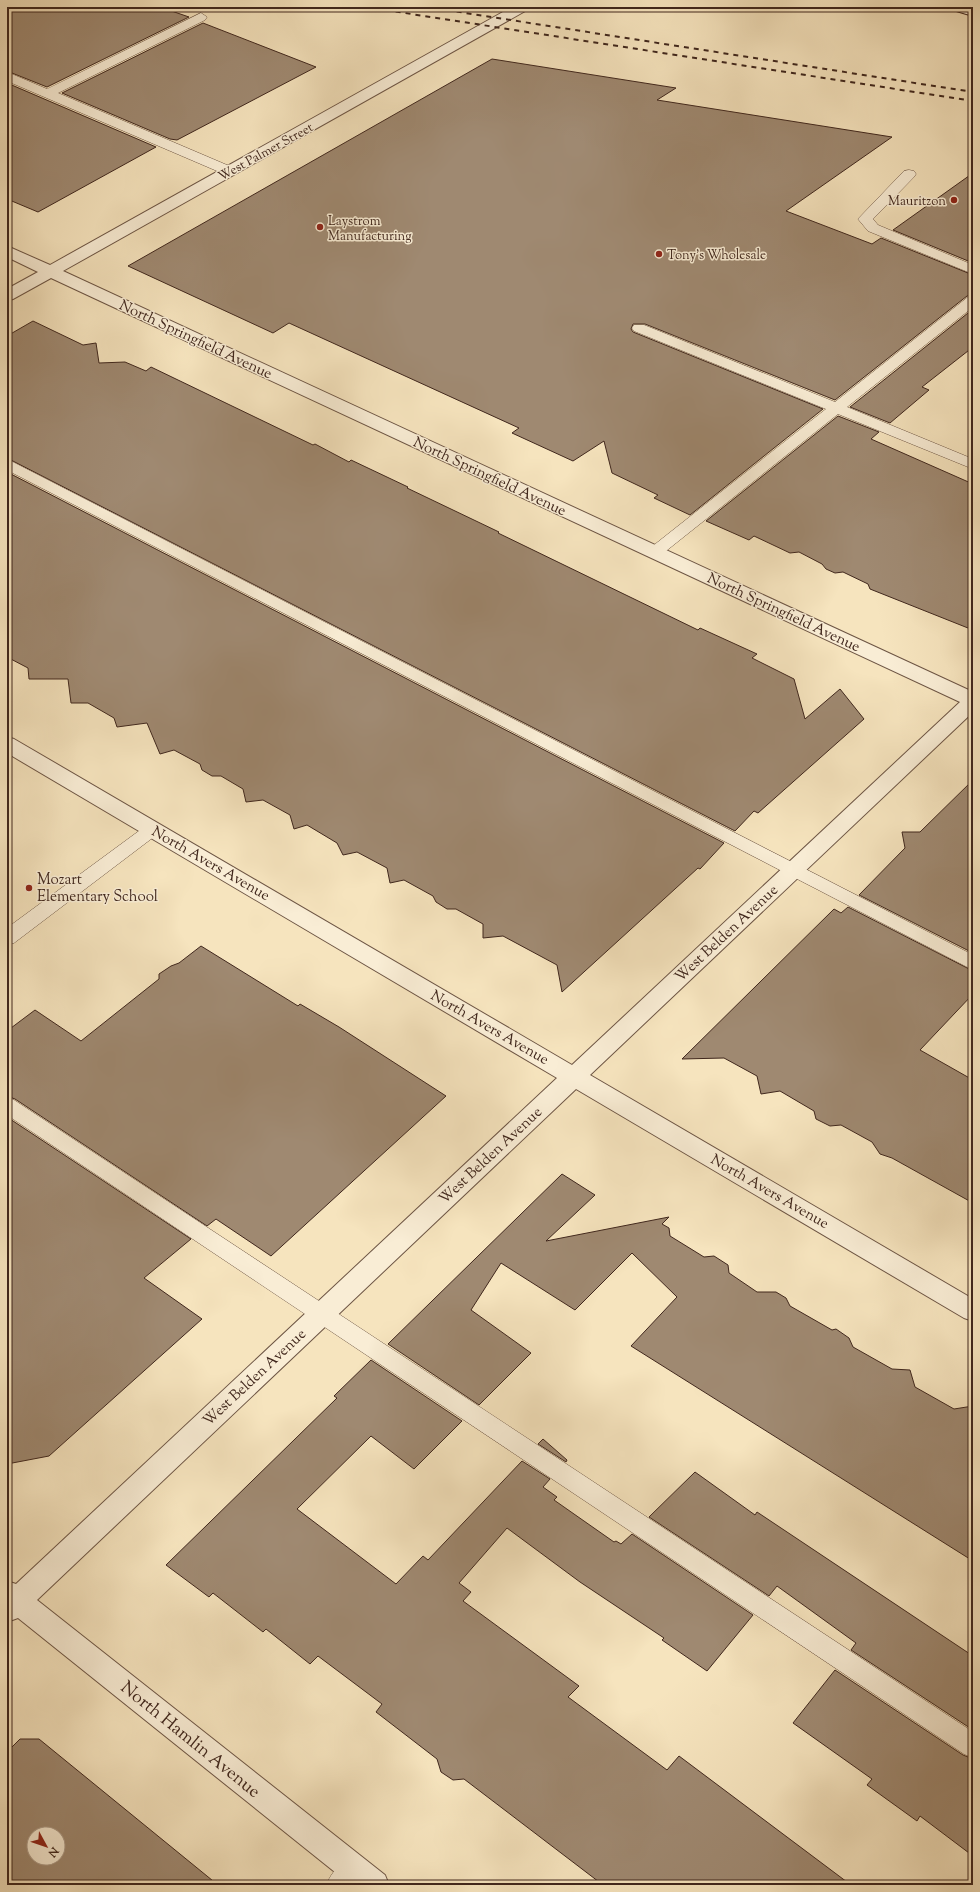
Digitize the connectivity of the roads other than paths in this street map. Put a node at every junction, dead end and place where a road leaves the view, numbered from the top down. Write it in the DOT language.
graph roads {
  1 [pos="522,7"];
  2 [pos="958,7"];
  3 [pos="973,12"];
  4 [pos="201,17"];
  5 [pos="7,76"];
  6 [pos="48,93"];
  7 [pos="229,171"];
  8 [pos="909,174"];
  9 [pos="7,251"];
  10 [pos="973,270"];
  11 [pos="50,271"];
  12 [pos="7,296"];
  13 [pos="973,300"];
  14 [pos="639,328"];
  15 [pos="836,407"];
  16 [pos="7,464"];
  17 [pos="973,464"];
  18 [pos="655,552"];
  19 [pos="973,700"];
  20 [pos="7,744"];
  21 [pos="153,829"];
  22 [pos="793,870"];
  23 [pos="7,938"];
  24 [pos="973,963"];
  25 [pos="574,1076"];
  26 [pos="7,1104"];
  27 [pos="973,1311"];
  28 [pos="322,1313"];
  29 [pos="10,1601"];
  30 [pos="973,1746"];
  31 [pos="355,1880"];
  1 -- 7 [label="street, West Palmer Street"];
  2 -- 3 [label="street"];
  4 -- 6 [label="lane"];
  5 -- 6 [label="lane"];
  6 -- 7 [label="lane"];
  7 -- 11 [label="street, West Palmer Street"];
  8 -- 10 [label="lane"];
  9 -- 11 [label="street, North Springfield Avenue"];
  11 -- 12 [label="street, West Palmer Street"];
  11 -- 18 [label="street, North Springfield Avenue"];
  13 -- 15 [label="lane"];
  14 -- 15 [label="lane"];
  15 -- 17 [label="lane"];
  15 -- 18 [label="lane"];
  16 -- 22 [label="lane"];
  18 -- 19 [label="street, North Springfield Avenue"];
  19 -- 22 [label="street, West Belden Avenue"];
  20 -- 21 [label="street, North Avers Avenue"];
  21 -- 23 [label="lane"];
  21 -- 25 [label="street, North Avers Avenue"];
  22 -- 24 [label="lane"];
  22 -- 25 [label="street, West Belden Avenue"];
  25 -- 27 [label="street, North Avers Avenue"];
  25 -- 28 [label="street, West Belden Avenue"];
  26 -- 28 [label="lane"];
  28 -- 29 [label="street, West Belden Avenue"];
  28 -- 30 [label="lane"];
  29 -- 31 [label="street, North Hamlin Avenue"];
}
